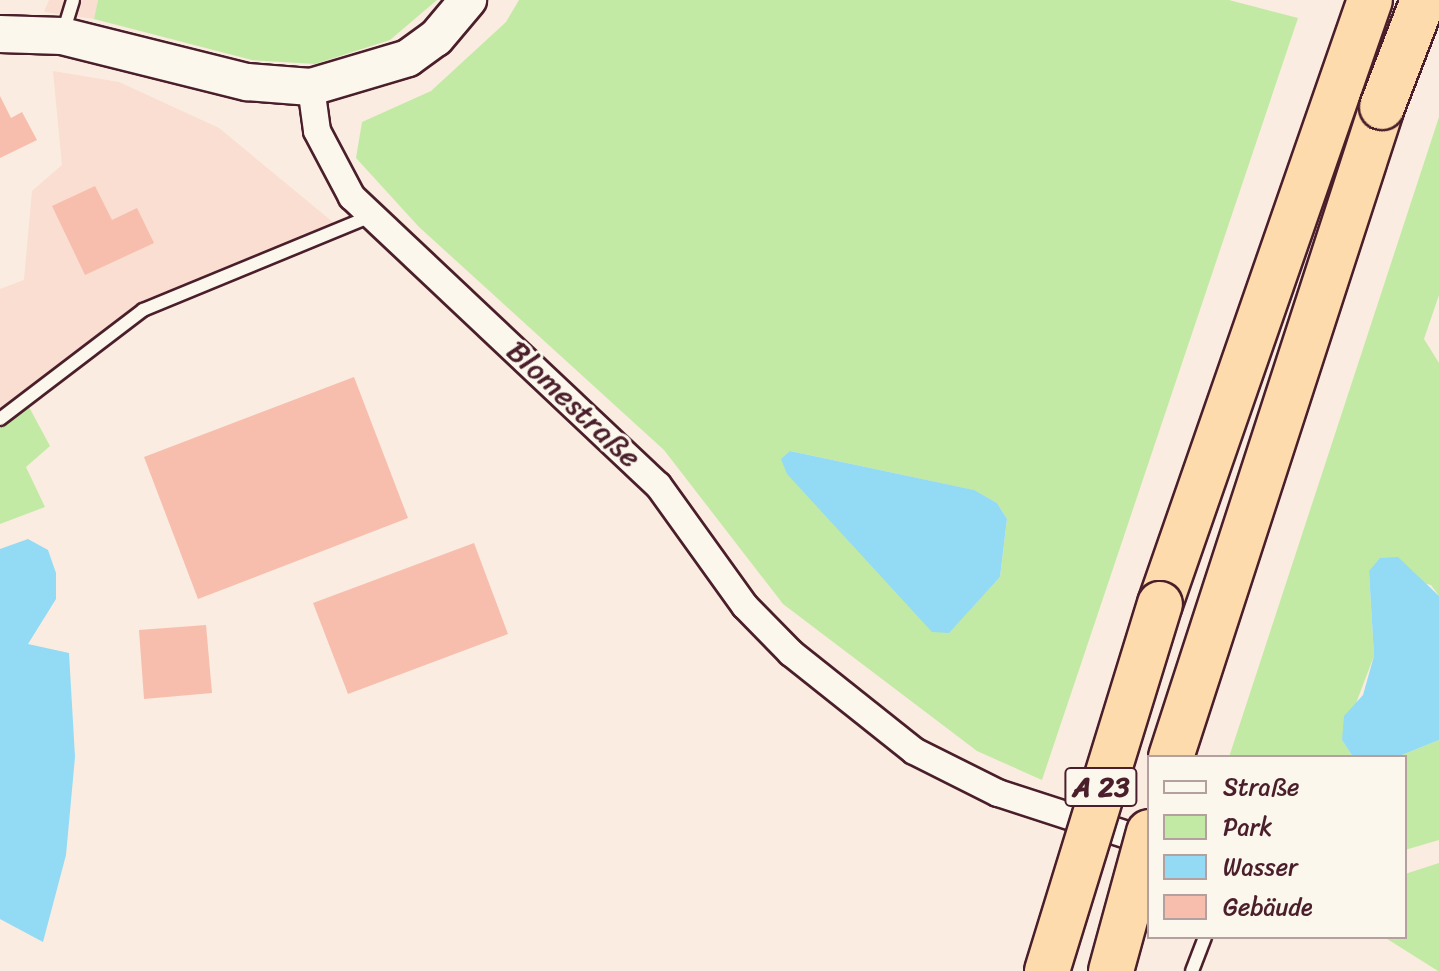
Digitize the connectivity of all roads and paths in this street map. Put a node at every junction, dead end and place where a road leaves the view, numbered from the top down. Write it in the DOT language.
graph roads {
  1 [pos="73,0"];
  2 [pos="468,0"];
  3 [pos="1370,0"];
  4 [pos="1423,0"];
  5 [pos="0,34"];
  6 [pos="62,36"];
  7 [pos="311,87"];
  8 [pos="369,217"];
  9 [pos="0,419"];
  10 [pos="1172,755"];
  11 [pos="1147,839"];
  12 [pos="1147,841"];
  13 [pos="1204,939"];
  14 [pos="1047,971"];
  15 [pos="1111,971"];
  16 [pos="1192,971"];
  1 -- 6 [label="lane"];
  2 -- 7 [label="main road"];
  3 -- 14 [label="highway, A 23, bridge"];
  4 -- 10 [label="highway, A 23, bridge"];
  5 -- 6 [label="main road"];
  6 -- 7 [label="main road"];
  7 -- 8 [label="street, Blomestraße"];
  8 -- 9 [label="lane"];
  8 -- 12 [label="street, Blomestraße"];
  11 -- 15 [label="highway, A 23, bridge"];
  13 -- 16 [label="lane"];
}
